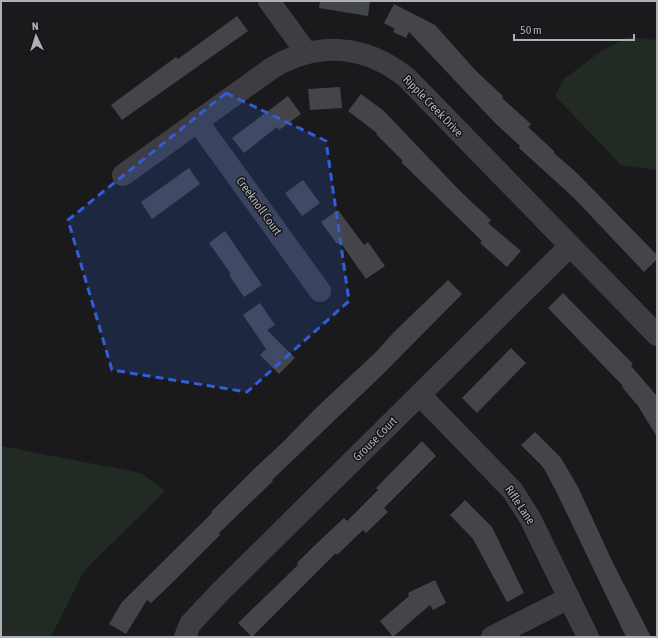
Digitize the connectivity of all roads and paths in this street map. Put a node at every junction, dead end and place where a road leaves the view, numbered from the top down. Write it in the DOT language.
graph roads {
  1 [pos="269,1"];
  2 [pos="306,52"];
  3 [pos="198,121"];
  4 [pos="123,175"];
  5 [pos="570,246"];
  6 [pos="320,290"];
  7 [pos="657,334"];
  8 [pos="420,395"];
  9 [pos="569,598"];
  10 [pos="185,637"];
  11 [pos="492,637"];
  12 [pos="588,637"];
  1 -- 2 [label="street"];
  2 -- 3 [label="street, Ripple Creek Drive"];
  2 -- 5 [label="street, Ripple Creek Drive"];
  3 -- 4 [label="street, Ripple Creek Drive"];
  3 -- 6 [label="street, Creeknoll Court"];
  5 -- 7 [label="street, Ripple Creek Drive"];
  5 -- 8 [label="street, Grouse Court"];
  8 -- 9 [label="street, Rifle Lane"];
  8 -- 10 [label="street, Grouse Court"];
  9 -- 11 [label="street"];
  9 -- 12 [label="street, Rifle Lane"];
}
